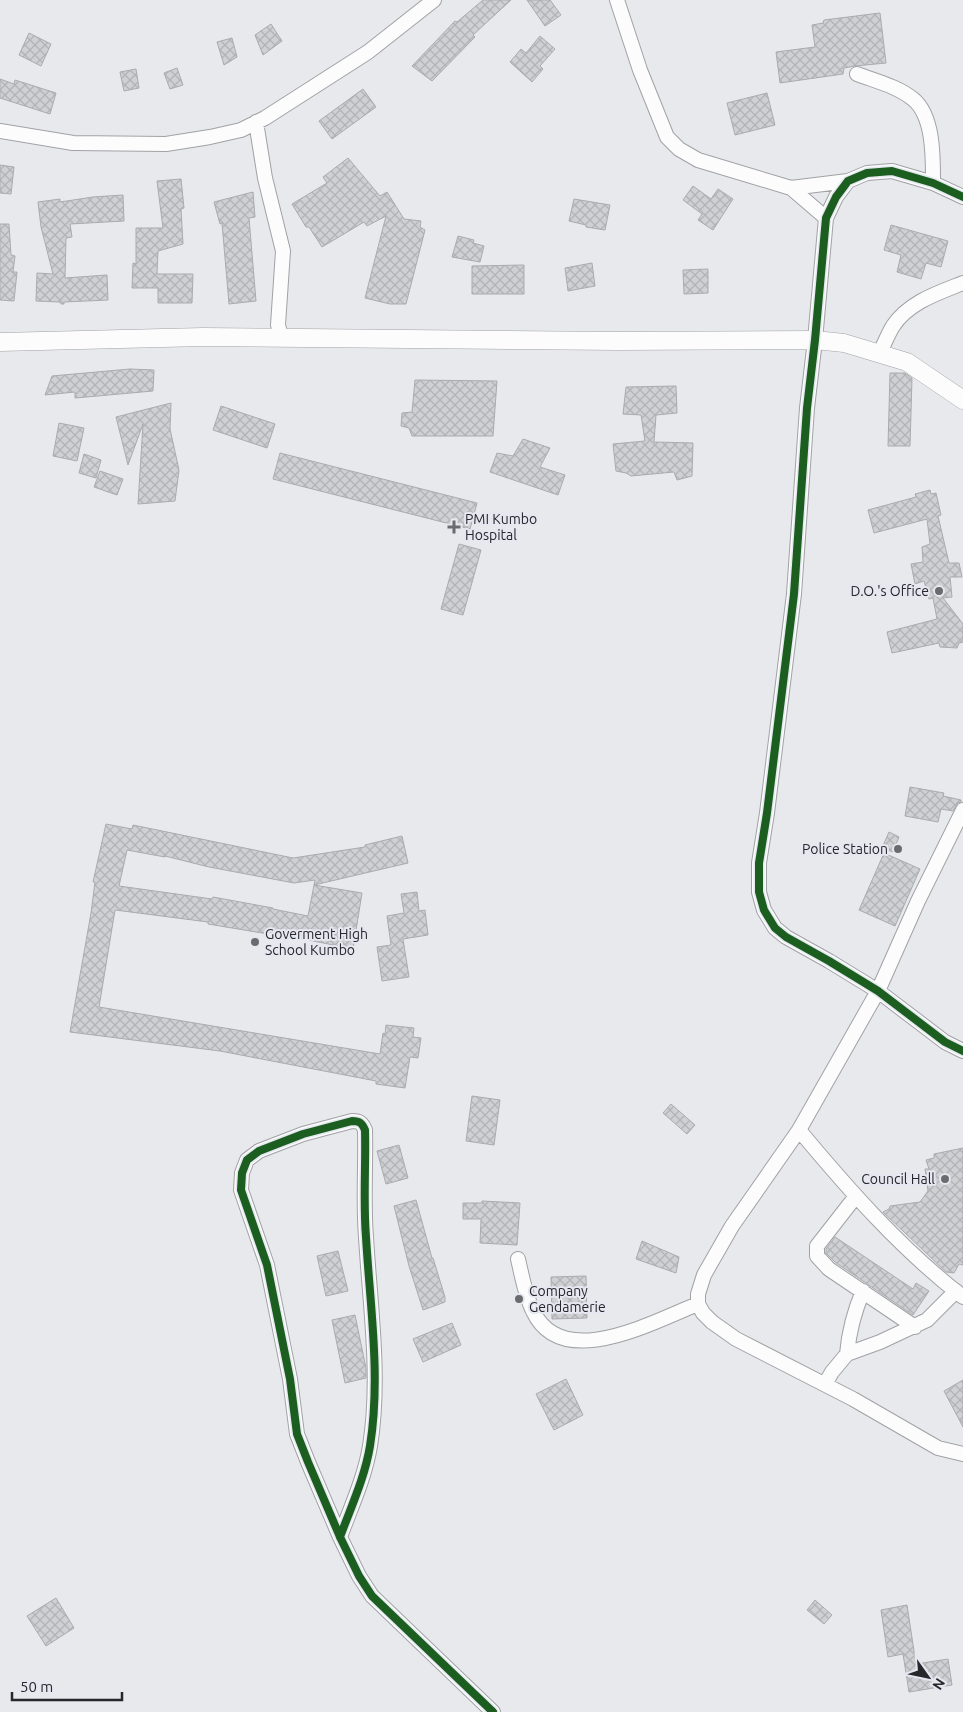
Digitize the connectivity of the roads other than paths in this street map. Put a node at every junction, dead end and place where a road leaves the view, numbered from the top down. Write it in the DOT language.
graph roads {
  1 [pos="434,0"];
  2 [pos="617,0"];
  3 [pos="857,74"];
  4 [pos="256,122"];
  5 [pos="0,131"];
  6 [pos="848,181"];
  7 [pos="933,183"];
  8 [pos="791,188"];
  9 [pos="963,197"];
  10 [pos="826,218"];
  11 [pos="963,282"];
  12 [pos="281,336"];
  13 [pos="815,340"];
  14 [pos="0,342"];
  15 [pos="879,354"];
  16 [pos="963,400"];
  17 [pos="963,810"];
  18 [pos="878,991"];
  19 [pos="963,1050"];
  20 [pos="799,1130"];
  21 [pos="856,1196"];
  22 [pos="518,1259"];
  23 [pos="862,1291"];
  24 [pos="959,1294"];
  25 [pos="698,1304"];
  26 [pos="914,1327"];
  27 [pos="847,1354"];
  28 [pos="825,1384"];
  29 [pos="963,1454"];
  30 [pos="340,1536"];
  31 [pos="493,1712"];
  1 -- 4 [label="street"];
  2 -- 8 [label="street"];
  3 -- 7 [label="street"];
  4 -- 5 [label="street"];
  4 -- 12 [label="street"];
  6 -- 7 [label="street"];
  6 -- 8 [label="street"];
  6 -- 10 [label="street"];
  7 -- 9 [label="street"];
  8 -- 10 [label="street"];
  10 -- 13 [label="street"];
  11 -- 15 [label="street"];
  12 -- 13 [label="street"];
  12 -- 14 [label="street"];
  13 -- 15 [label="street"];
  13 -- 18 [label="street"];
  15 -- 16 [label="street"];
  17 -- 18 [label="street"];
  18 -- 19 [label="street"];
  18 -- 20 [label="street"];
  20 -- 21 [label="street"];
  20 -- 25 [label="street"];
  21 -- 23 [label="street"];
  21 -- 24 [label="street"];
  22 -- 25 [label="street"];
  23 -- 26 [label="street"];
  23 -- 27 [label="street"];
  24 -- 26 [label="street"];
  25 -- 28 [label="street"];
  26 -- 27 [label="street"];
  27 -- 28 [label="street"];
  28 -- 29 [label="street"];
  30 -- 30 [label="street"];
  30 -- 31 [label="street"];
}
